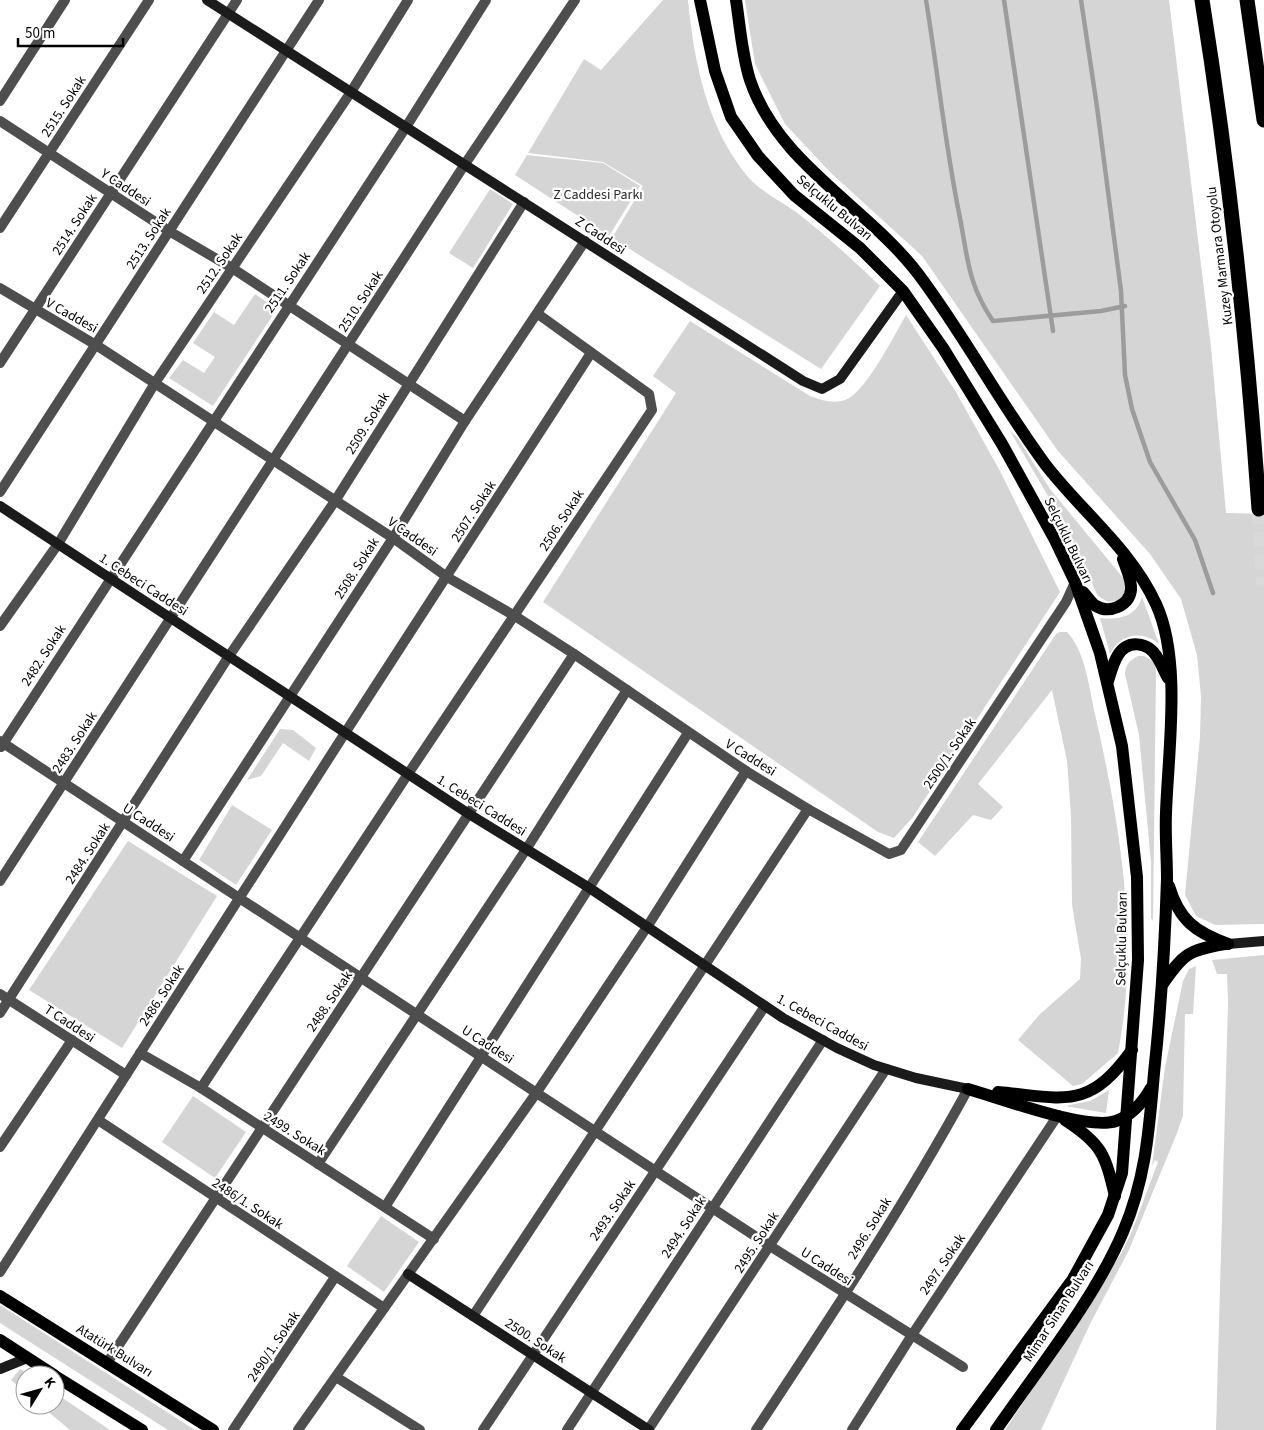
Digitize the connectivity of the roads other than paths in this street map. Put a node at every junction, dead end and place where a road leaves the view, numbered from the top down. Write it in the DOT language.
graph roads {
  1 [pos="65,0"];
  2 [pos="149,0"];
  3 [pos="207,0"];
  4 [pos="237,0"];
  5 [pos="319,0"];
  6 [pos="408,0"];
  7 [pos="486,0"];
  8 [pos="575,0"];
  9 [pos="700,0"];
  10 [pos="736,0"];
  11 [pos="1202,0"];
  12 [pos="1247,0"];
  13 [pos="228,14"];
  14 [pos="285,50"];
  15 [pos="351,92"];
  16 [pos="0,101"];
  17 [pos="1264,120"];
  18 [pos="0,121"];
  19 [pos="406,127"];
  20 [pos="49,154"];
  21 [pos="465,164"];
  22 [pos="111,193"];
  23 [pos="524,202"];
  24 [pos="0,228"];
  25 [pos="168,231"];
  26 [pos="585,241"];
  27 [pos="232,268"];
  28 [pos="0,288"];
  29 [pos="903,291"];
  30 [pos="287,306"];
  31 [pos="34,310"];
  32 [pos="538,314"];
  33 [pos="96,345"];
  34 [pos="348,346"];
  35 [pos="592,353"];
  36 [pos="0,363"];
  37 [pos="155,383"];
  38 [pos="408,385"];
  39 [pos="214,421"];
  40 [pos="465,421"];
  41 [pos="273,460"];
  42 [pos="0,492"];
  43 [pos="335,501"];
  44 [pos="0,506"];
  45 [pos="1259,509"];
  46 [pos="392,538"];
  47 [pos="58,544"];
  48 [pos="1120,550"];
  49 [pos="447,577"];
  50 [pos="110,578"];
  51 [pos="1075,582"];
  52 [pos="515,616"];
  53 [pos="171,618"];
  54 [pos="0,626"];
  55 [pos="574,654"];
  56 [pos="229,656"];
  57 [pos="1108,682"];
  58 [pos="1170,683"];
  59 [pos="627,690"];
  60 [pos="290,696"];
  61 [pos="345,733"];
  62 [pos="688,733"];
  63 [pos="1,744"];
  64 [pos="746,771"];
  65 [pos="408,774"];
  66 [pos="64,783"];
  67 [pos="808,809"];
  68 [pos="469,814"];
  69 [pos="123,821"];
  70 [pos="527,848"];
  71 [pos="183,860"];
  72 [pos="1167,876"];
  73 [pos="0,881"];
  74 [pos="588,887"];
  75 [pos="240,898"];
  76 [pos="647,927"];
  77 [pos="300,937"];
  78 [pos="1264,941"];
  79 [pos="1228,944"];
  80 [pos="706,966"];
  81 [pos="361,977"];
  82 [pos="1162,985"];
  83 [pos="4,996"];
  84 [pos="764,1006"];
  85 [pos="0,1013"];
  86 [pos="417,1014"];
  87 [pos="72,1040"];
  88 [pos="824,1040"];
  89 [pos="1132,1050"];
  90 [pos="140,1053"];
  91 [pos="482,1057"];
  92 [pos="886,1069"];
  93 [pos="126,1075"];
  94 [pos="1153,1085"];
  95 [pos="201,1088"];
  96 [pos="968,1088"];
  97 [pos="537,1092"];
  98 [pos="1058,1115"];
  99 [pos="1126,1116"];
  100 [pos="98,1120"];
  101 [pos="261,1128"];
  102 [pos="596,1131"];
  103 [pos="0,1147"];
  104 [pos="318,1164"];
  105 [pos="655,1170"];
  106 [pos="215,1198"];
  107 [pos="1115,1198"];
  108 [pos="385,1206"];
  109 [pos="713,1208"];
  110 [pos="434,1239"];
  111 [pos="770,1246"];
  112 [pos="0,1272"];
  113 [pos="408,1274"];
  114 [pos="335,1277"];
  115 [pos="845,1294"];
  116 [pos="0,1296"];
  117 [pos="384,1308"];
  118 [pos="473,1316"];
  119 [pos="912,1335"];
  120 [pos="0,1340"];
  121 [pos="532,1354"];
  122 [pos="27,1358"];
  123 [pos="107,1363"];
  124 [pos="38,1365"];
  125 [pos="963,1368"];
  126 [pos="0,1369"];
  127 [pos="336,1377"];
  128 [pos="65,1382"];
  129 [pos="591,1392"];
  130 [pos="142,1430"];
  131 [pos="213,1430"];
  132 [pos="233,1430"];
  133 [pos="298,1430"];
  134 [pos="420,1430"];
  135 [pos="483,1430"];
  136 [pos="567,1430"];
  137 [pos="648,1430"];
  138 [pos="756,1430"];
  139 [pos="852,1430"];
  140 [pos="962,1430"];
  141 [pos="996,1430"];
  1 -- 16 [label="street"];
  2 -- 20 [label="street, 2515. Sokak"];
  3 -- 13 [label="street, Z Caddesi"];
  4 -- 13 [label="street, 2514. Sokak"];
  5 -- 14 [label="street, 2513. Sokak"];
  6 -- 15 [label="street, 2512. Sokak"];
  7 -- 19 [label="street, 2511. Sokak"];
  8 -- 21 [label="street, 2510. Sokak"];
  9 -- 29 [label="main road, Selçuklu Bulvarı"];
  10 -- 48 [label="main road, Selçuklu Bulvarı"];
  11 -- 45 [label="highway, Kuzey Marmara Otoyolu"];
  12 -- 17 [label="highway"];
  13 -- 14 [label="street, Z Caddesi"];
  13 -- 22 [label="street, 2514. Sokak"];
  14 -- 15 [label="street, Z Caddesi"];
  14 -- 25 [label="street, 2513. Sokak"];
  15 -- 19 [label="street, Z Caddesi"];
  15 -- 27 [label="street, 2512. Sokak"];
  18 -- 20 [label="street, Y Caddesi"];
  19 -- 21 [label="street, Z Caddesi"];
  19 -- 30 [label="street, 2511. Sokak"];
  20 -- 22 [label="street, Y Caddesi"];
  20 -- 24 [label="street, 2515. Sokak"];
  21 -- 23 [label="street, Z Caddesi"];
  21 -- 34 [label="street, 2510. Sokak"];
  22 -- 25 [label="street, Y Caddesi"];
  22 -- 31 [label="street, 2514. Sokak"];
  23 -- 26 [label="street, Z Caddesi"];
  23 -- 38 [label="street, 2509. Sokak"];
  25 -- 27 [label="street, Y Caddesi"];
  25 -- 33 [label="street, 2513. Sokak"];
  26 -- 29 [label="street, Z Caddesi"];
  26 -- 32 [label="street, 2508. Sokak"];
  27 -- 30 [label="street, Y Caddesi"];
  27 -- 37 [label="street, 2512. Sokak"];
  28 -- 31 [label="street, V Caddesi"];
  29 -- 51 [label="main road, Selçuklu Bulvarı"];
  30 -- 34 [label="street, Y Caddesi"];
  30 -- 39 [label="street, 2511. Sokak"];
  31 -- 33 [label="street, V Caddesi"];
  31 -- 36 [label="street, 2514. Sokak"];
  32 -- 35 [label="street, 2506. Sokak"];
  32 -- 40 [label="street, 2508. Sokak"];
  33 -- 37 [label="street, V Caddesi"];
  33 -- 42 [label="street, 2513. Sokak"];
  34 -- 38 [label="street, Y Caddesi"];
  34 -- 41 [label="street, 2510. Sokak"];
  35 -- 49 [label="street, 2507. Sokak"];
  35 -- 52 [label="street, 2506. Sokak"];
  37 -- 39 [label="street, V Caddesi"];
  37 -- 47 [label="street, 2512. Sokak"];
  38 -- 40 [label="street, Y Caddesi"];
  38 -- 43 [label="street, 2509. Sokak"];
  39 -- 41 [label="street, V Caddesi"];
  39 -- 50 [label="street, 2511. Sokak"];
  40 -- 46 [label="street, 2508. Sokak"];
  41 -- 43 [label="street, V Caddesi"];
  41 -- 53 [label="street, 2510. Sokak"];
  43 -- 46 [label="street, V Caddesi"];
  43 -- 56 [label="street, 2509. Sokak"];
  44 -- 47 [label="street, 1. Cebeci Caddesi"];
  46 -- 49 [label="street, V Caddesi"];
  46 -- 60 [label="street, 2508. Sokak"];
  47 -- 50 [label="street, 1. Cebeci Caddesi"];
  47 -- 54 [label="street, 2512. Sokak"];
  48 -- 51 [label="main road"];
  48 -- 58 [label="main road, Selçuklu Bulvarı"];
  49 -- 52 [label="street, V Caddesi"];
  49 -- 61 [label="street, 2507. Sokak"];
  50 -- 53 [label="street, 1. Cebeci Caddesi"];
  50 -- 63 [label="street, 2482. Sokak"];
  51 -- 57 [label="main road, Selçuklu Bulvarı"];
  51 -- 67 [label="street, 2500/1. Sokak"];
  52 -- 55 [label="street, V Caddesi"];
  52 -- 65 [label="street, 2506. Sokak"];
  53 -- 56 [label="street, 1. Cebeci Caddesi"];
  53 -- 66 [label="street, 2483. Sokak"];
  55 -- 59 [label="street, V Caddesi"];
  55 -- 68 [label="street, 2488. Sokak"];
  56 -- 60 [label="street, 1. Cebeci Caddesi"];
  56 -- 69 [label="street, 2484. Sokak"];
  57 -- 58 [label="main road"];
  57 -- 89 [label="main road, Selçuklu Bulvarı"];
  58 -- 72 [label="main road, Selçuklu Bulvarı"];
  59 -- 62 [label="street, V Caddesi"];
  59 -- 70 [label="street"];
  60 -- 61 [label="street, 1. Cebeci Caddesi"];
  60 -- 71 [label="street, 2508. Sokak"];
  61 -- 65 [label="street, 1. Cebeci Caddesi"];
  61 -- 75 [label="street, 2486. Sokak"];
  62 -- 64 [label="street, V Caddesi"];
  62 -- 74 [label="street"];
  63 -- 66 [label="street, U Caddesi"];
  64 -- 67 [label="street, V Caddesi"];
  64 -- 76 [label="street"];
  65 -- 68 [label="street, 1. Cebeci Caddesi"];
  65 -- 77 [label="street, 2506. Sokak"];
  66 -- 69 [label="street, U Caddesi"];
  66 -- 73 [label="street, 2483. Sokak"];
  67 -- 80 [label="street"];
  68 -- 70 [label="street, 1. Cebeci Caddesi"];
  68 -- 81 [label="street, 2488. Sokak"];
  69 -- 71 [label="street, U Caddesi"];
  69 -- 83 [label="street, 2484. Sokak"];
  70 -- 74 [label="street, 1. Cebeci Caddesi"];
  70 -- 86 [label="street"];
  71 -- 75 [label="street, U Caddesi"];
  72 -- 79 [label="main road"];
  72 -- 82 [label="main road, Selçuklu Bulvarı"];
  74 -- 76 [label="street, 1. Cebeci Caddesi"];
  74 -- 91 [label="street"];
  75 -- 77 [label="street, U Caddesi"];
  75 -- 90 [label="street, 2486. Sokak"];
  76 -- 80 [label="street, 1. Cebeci Caddesi"];
  76 -- 97 [label="street"];
  77 -- 81 [label="street, U Caddesi"];
  77 -- 95 [label="street, 2506. Sokak"];
  78 -- 79 [label="street"];
  79 -- 82 [label="main road"];
  80 -- 84 [label="street, 1. Cebeci Caddesi"];
  80 -- 102 [label="street"];
  81 -- 86 [label="street, U Caddesi"];
  81 -- 101 [label="street, 2488. Sokak"];
  82 -- 94 [label="main road, Selçuklu Bulvarı"];
  83 -- 85 [label="street, 2484. Sokak"];
  83 -- 87 [label="street, T Caddesi"];
  84 -- 88 [label="street, 1. Cebeci Caddesi"];
  84 -- 105 [label="street, 2493. Sokak"];
  86 -- 91 [label="street, U Caddesi"];
  86 -- 104 [label="street"];
  87 -- 93 [label="street, T Caddesi"];
  87 -- 103 [label="street"];
  88 -- 92 [label="street, 1. Cebeci Caddesi"];
  88 -- 109 [label="street, 2494. Sokak"];
  89 -- 96 [label="main road"];
  89 -- 99 [label="main road, Selçuklu Bulvarı"];
  90 -- 93 [label="street, 2486. Sokak"];
  90 -- 95 [label="street, 2499. Sokak"];
  91 -- 97 [label="street, U Caddesi"];
  91 -- 108 [label="street"];
  92 -- 96 [label="street, 1. Cebeci Caddesi"];
  92 -- 111 [label="street, 2495. Sokak"];
  93 -- 100 [label="street, 2486. Sokak"];
  94 -- 99 [label="main road"];
  94 -- 141 [label="main road, Mimar Sinan Bulvarı"];
  95 -- 101 [label="street, 2499. Sokak"];
  96 -- 98 [label="main road"];
  96 -- 115 [label="street, 2496. Sokak"];
  97 -- 102 [label="street, U Caddesi"];
  97 -- 110 [label="street"];
  98 -- 99 [label="main road"];
  98 -- 107 [label="main road"];
  98 -- 119 [label="street, 2497. Sokak"];
  99 -- 107 [label="main road, Selçuklu Bulvarı"];
  100 -- 106 [label="street, 2486/1. Sokak"];
  100 -- 112 [label="street, 2486. Sokak"];
  101 -- 104 [label="street, 2499. Sokak"];
  101 -- 106 [label="street, 2488. Sokak"];
  102 -- 105 [label="street, U Caddesi"];
  102 -- 118 [label="street"];
  104 -- 108 [label="street, 2499. Sokak"];
  105 -- 109 [label="street, U Caddesi"];
  105 -- 121 [label="street, 2493. Sokak"];
  106 -- 114 [label="street, 2486/1. Sokak"];
  106 -- 123 [label="street, 2488. Sokak"];
  107 -- 140 [label="main road, Mimar Sinan Bulvarı"];
  108 -- 110 [label="street, 2499. Sokak"];
  109 -- 111 [label="street, U Caddesi"];
  109 -- 129 [label="street, 2494. Sokak"];
  110 -- 113 [label="street"];
  111 -- 115 [label="street, U Caddesi"];
  111 -- 137 [label="street, 2495. Sokak"];
  113 -- 117 [label="street"];
  113 -- 118 [label="street, 2500. Sokak"];
  114 -- 117 [label="street, 2486/1. Sokak"];
  114 -- 132 [label="street, 2490/1. Sokak"];
  115 -- 119 [label="street, U Caddesi"];
  115 -- 138 [label="street, 2496. Sokak"];
  116 -- 123 [label="main road, Atatürk Bulvarı"];
  117 -- 127 [label="street"];
  118 -- 121 [label="street, 2500. Sokak"];
  119 -- 125 [label="street, U Caddesi"];
  119 -- 139 [label="street, 2497. Sokak"];
  120 -- 122 [label="main road"];
  121 -- 129 [label="street, 2500. Sokak"];
  121 -- 135 [label="street, 2493. Sokak"];
  122 -- 124 [label="main road"];
  122 -- 126 [label="street"];
  123 -- 131 [label="main road, Atatürk Bulvarı"];
  127 -- 133 [label="street"];
  127 -- 134 [label="street"];
  128 -- 130 [label="main road"];
  129 -- 136 [label="street, 2494. Sokak"];
  129 -- 137 [label="street, 2500. Sokak"];
}
